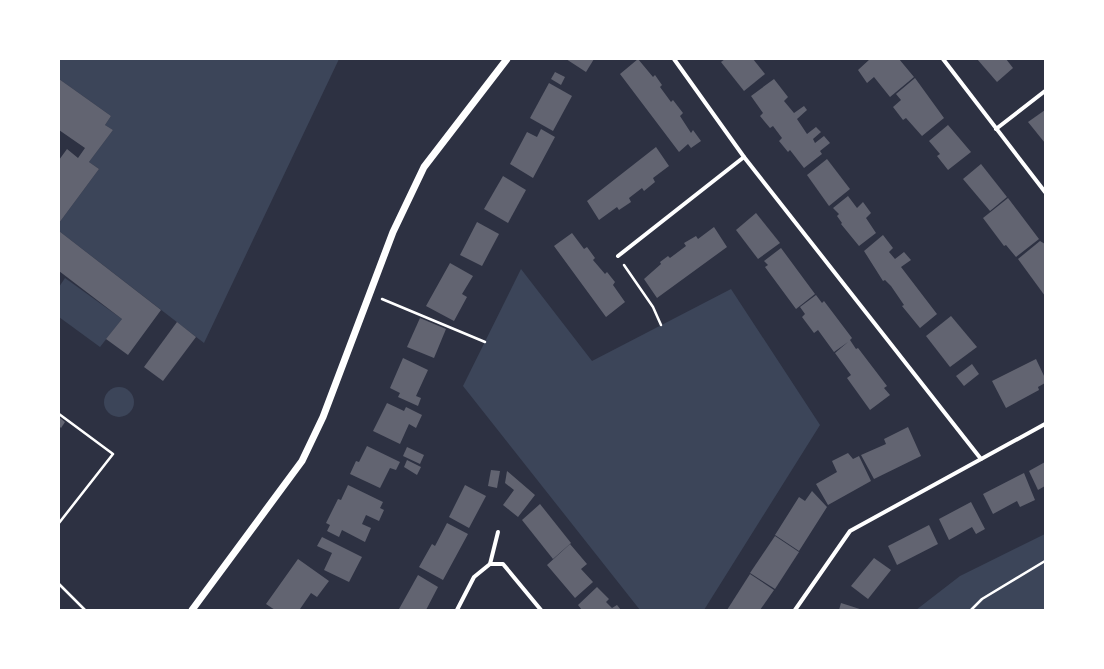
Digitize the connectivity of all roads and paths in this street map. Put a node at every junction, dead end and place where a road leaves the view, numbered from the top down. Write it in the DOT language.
graph roads {
  1 [pos="507,59"];
  2 [pos="674,59"];
  3 [pos="943,59"];
  4 [pos="1045,91"];
  5 [pos="996,129"];
  6 [pos="744,157"];
  7 [pos="1045,192"];
  8 [pos="618,256"];
  9 [pos="370,294"];
  10 [pos="661,325"];
  11 [pos="485,342"];
  12 [pos="59,414"];
  13 [pos="1045,424"];
  14 [pos="980,459"];
  15 [pos="59,523"];
  16 [pos="498,532"];
  17 [pos="1045,561"];
  18 [pos="490,564"];
  19 [pos="59,584"];
  20 [pos="84,610"];
  21 [pos="192,610"];
  22 [pos="457,610"];
  23 [pos="541,610"];
  24 [pos="795,610"];
  25 [pos="971,610"];
  1 -- 9 [label="street"];
  2 -- 6 [label="street"];
  3 -- 5 [label="street"];
  4 -- 5 [label="street"];
  5 -- 7 [label="street"];
  6 -- 8 [label="street"];
  6 -- 14 [label="street"];
  8 -- 10 [label="path"];
  9 -- 11 [label="path"];
  9 -- 21 [label="street"];
  12 -- 15 [label="path"];
  13 -- 14 [label="street"];
  14 -- 24 [label="street"];
  16 -- 18 [label="street"];
  17 -- 25 [label="path"];
  18 -- 22 [label="street"];
  18 -- 23 [label="street"];
  19 -- 20 [label="path"];
}
